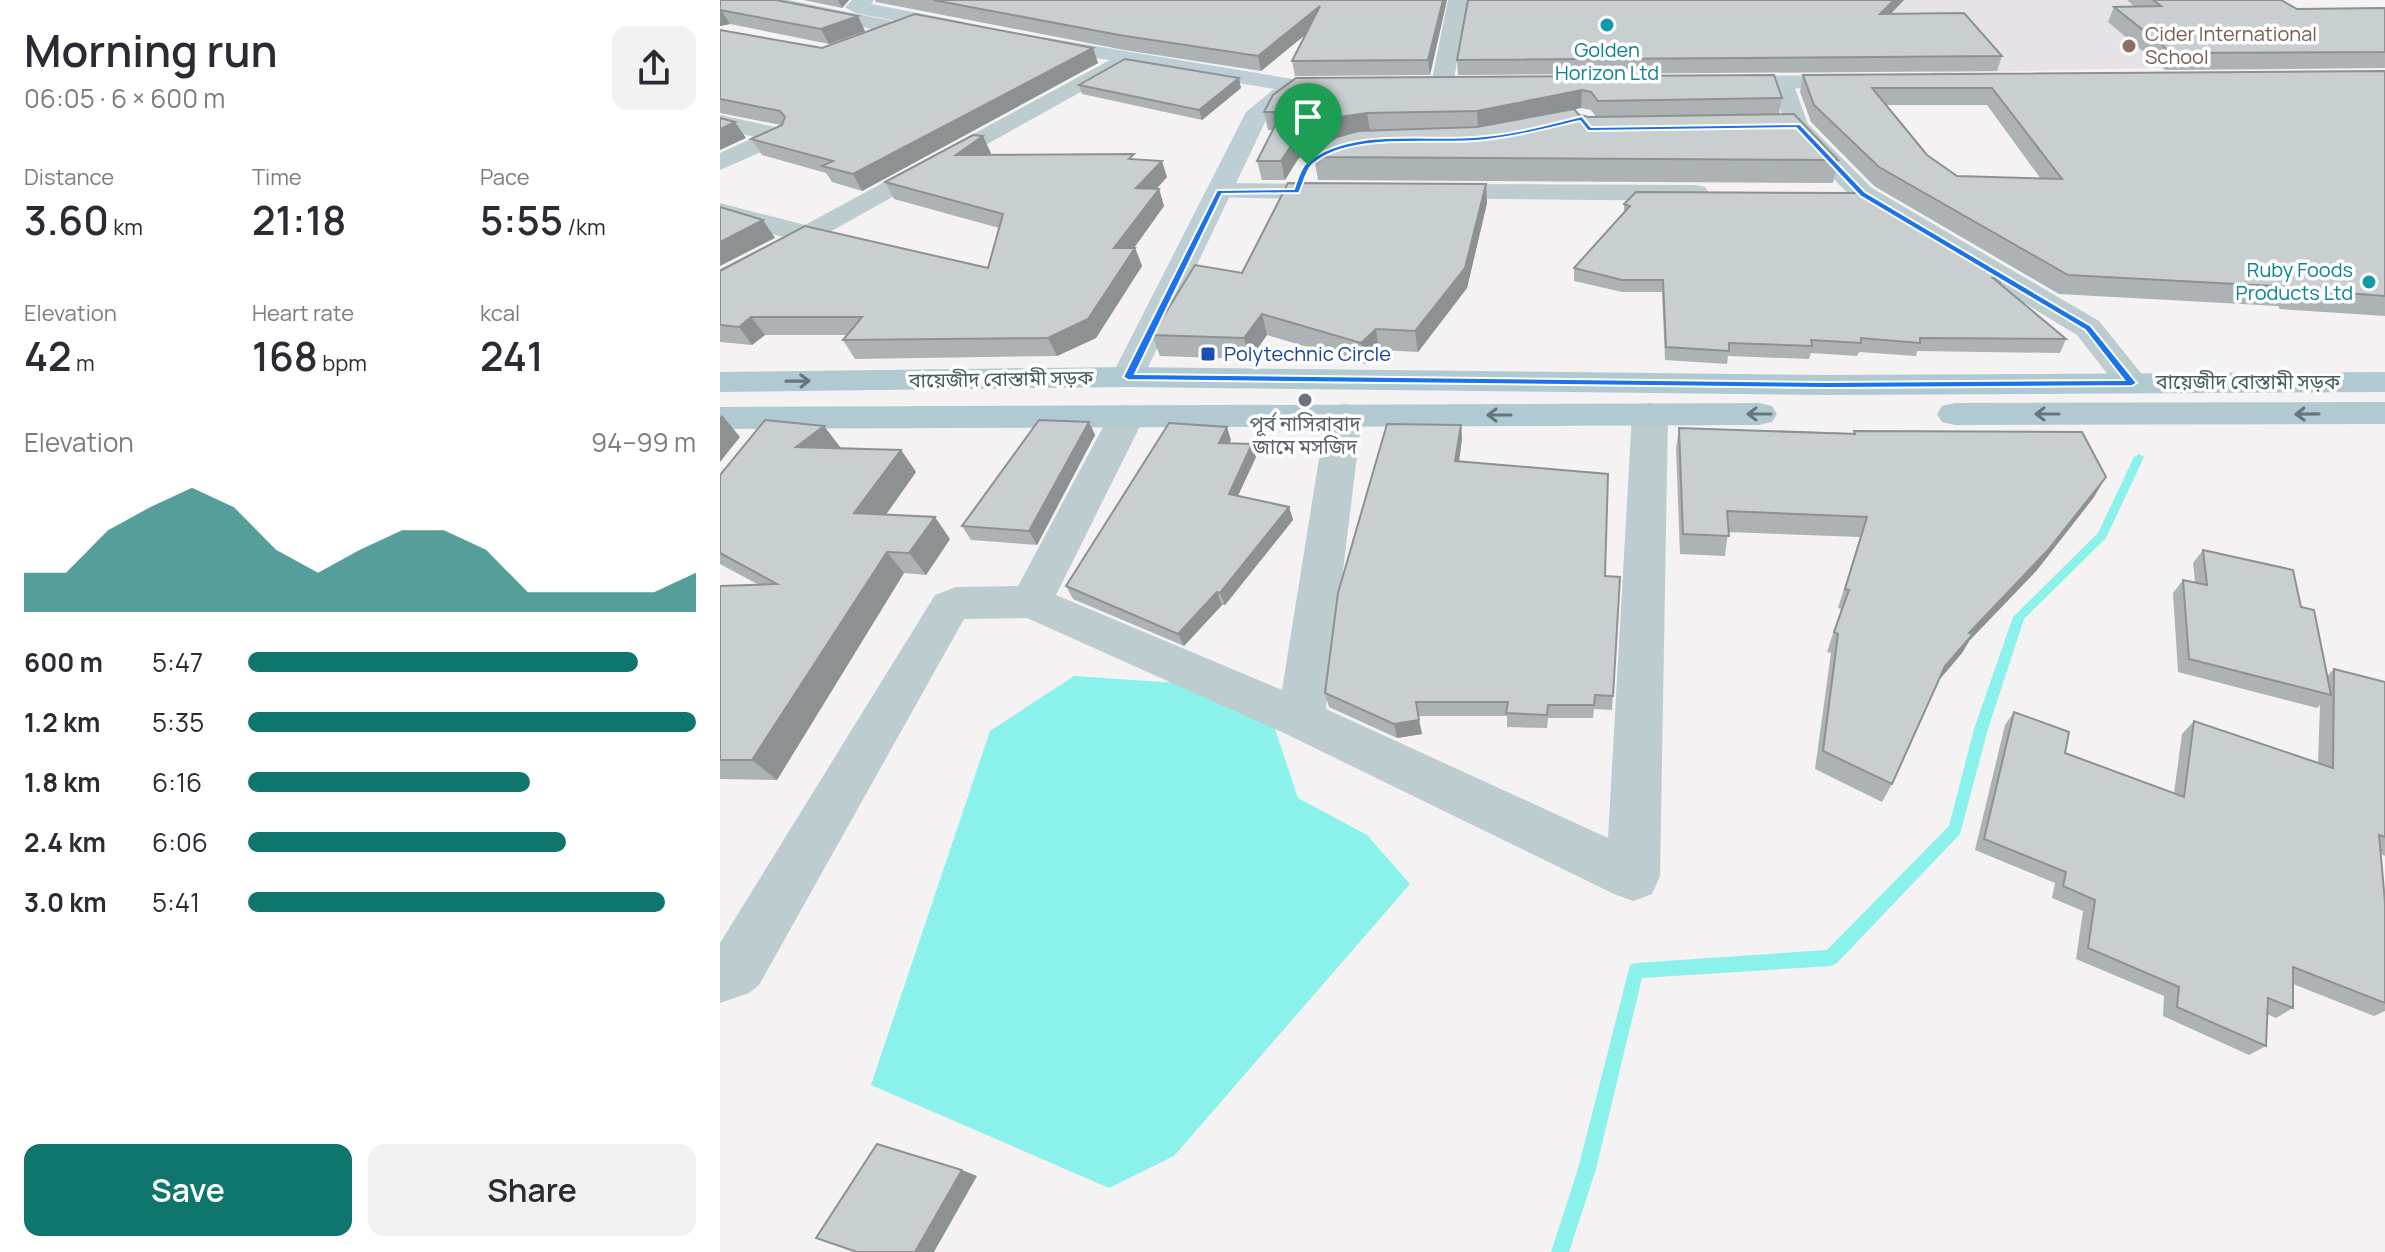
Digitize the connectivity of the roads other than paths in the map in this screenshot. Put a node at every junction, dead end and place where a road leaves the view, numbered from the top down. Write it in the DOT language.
graph roads {
  1 [pos="759,0"];
  2 [pos="864,0"];
  3 [pos="1458,0"];
  4 [pos="919,20"];
  5 [pos="897,28"];
  6 [pos="983,32"];
  7 [pos="1014,38"];
  8 [pos="861,43"];
  9 [pos="1123,59"];
  10 [pos="1884,82"];
  11 [pos="1689,83"];
  12 [pos="1782,83"];
  13 [pos="1442,84"];
  14 [pos="1368,85"];
  15 [pos="1293,86"];
  16 [pos="720,122"];
  17 [pos="1768,126"];
  18 [pos="1797,126"];
  19 [pos="720,162"];
  20 [pos="1308,165"];
  21 [pos="1219,191"];
  22 [pos="1297,192"];
  23 [pos="1375,192"];
  24 [pos="1407,192"];
  25 [pos="1721,193"];
  26 [pos="1831,194"];
  27 [pos="1863,194"];
  28 [pos="720,211"];
  29 [pos="808,235"];
  30 [pos="720,281"];
  31 [pos="720,382"];
  32 [pos="2385,382"];
  33 [pos="2132,383"];
  34 [pos="1128,396"];
  35 [pos="2385,413"];
  36 [pos="1650,414"];
  37 [pos="1344,415"];
  38 [pos="781,416"];
  39 [pos="720,418"];
  40 [pos="755,448"];
  41 [pos="1031,602"];
  42 [pos="1301,719"];
  43 [pos="720,974"];
  1 -- 5 [label="street"];
  2 -- 4 [label="main road"];
  3 -- 13 [label="street"];
  4 -- 5 [label="street"];
  4 -- 6 [label="main road"];
  5 -- 8 [label="street"];
  7 -- 9 [label="main road"];
  9 -- 15 [label="main road"];
  9 -- 29 [label="street"];
  10 -- 12 [label="main road"];
  11 -- 12 [label="main road"];
  12 -- 18 [label="street"];
  14 -- 15 [label="main road"];
  15 -- 21 [label="main road"];
  16 -- 19 [label="street"];
  17 -- 18 [label="street"];
  18 -- 27 [label="street"];
  20 -- 22 [label="street"];
  21 -- 22 [label="street"];
  21 -- 34 [label="main road"];
  22 -- 23 [label="street"];
  24 -- 25 [label="street"];
  26 -- 27 [label="street"];
  27 -- 33 [label="street"];
  28 -- 29 [label="street"];
  29 -- 30 [label="street"];
  31 -- 34 [label="main road, বায়েজীদ বোস্তামী সড়ক, one-way"];
  32 -- 33 [label="main road, বায়েজীদ বোস্তামী সড়ক"];
  33 -- 34 [label="main road, বায়েজীদ বোস্তামী সড়ক"];
  34 -- 37 [label="main road, বায়েজীদ বোস্তামী সড়ক"];
  34 -- 38 [label="main road, বায়েজীদ বোস্তামী সড়ক"];
  34 -- 41 [label="street"];
  35 -- 36 [label="main road, বায়েজীদ বোস্তামী সড়ক, one-way"];
  36 -- 37 [label="main road, বায়েজীদ বোস্তামী সড়ক, one-way"];
  36 -- 42 [label="street"];
  37 -- 42 [label="street"];
  38 -- 39 [label="main road, বায়েজীদ বোস্তামী সড়ক"];
  38 -- 40 [label="street"];
  41 -- 42 [label="street"];
  41 -- 43 [label="street"];
}
